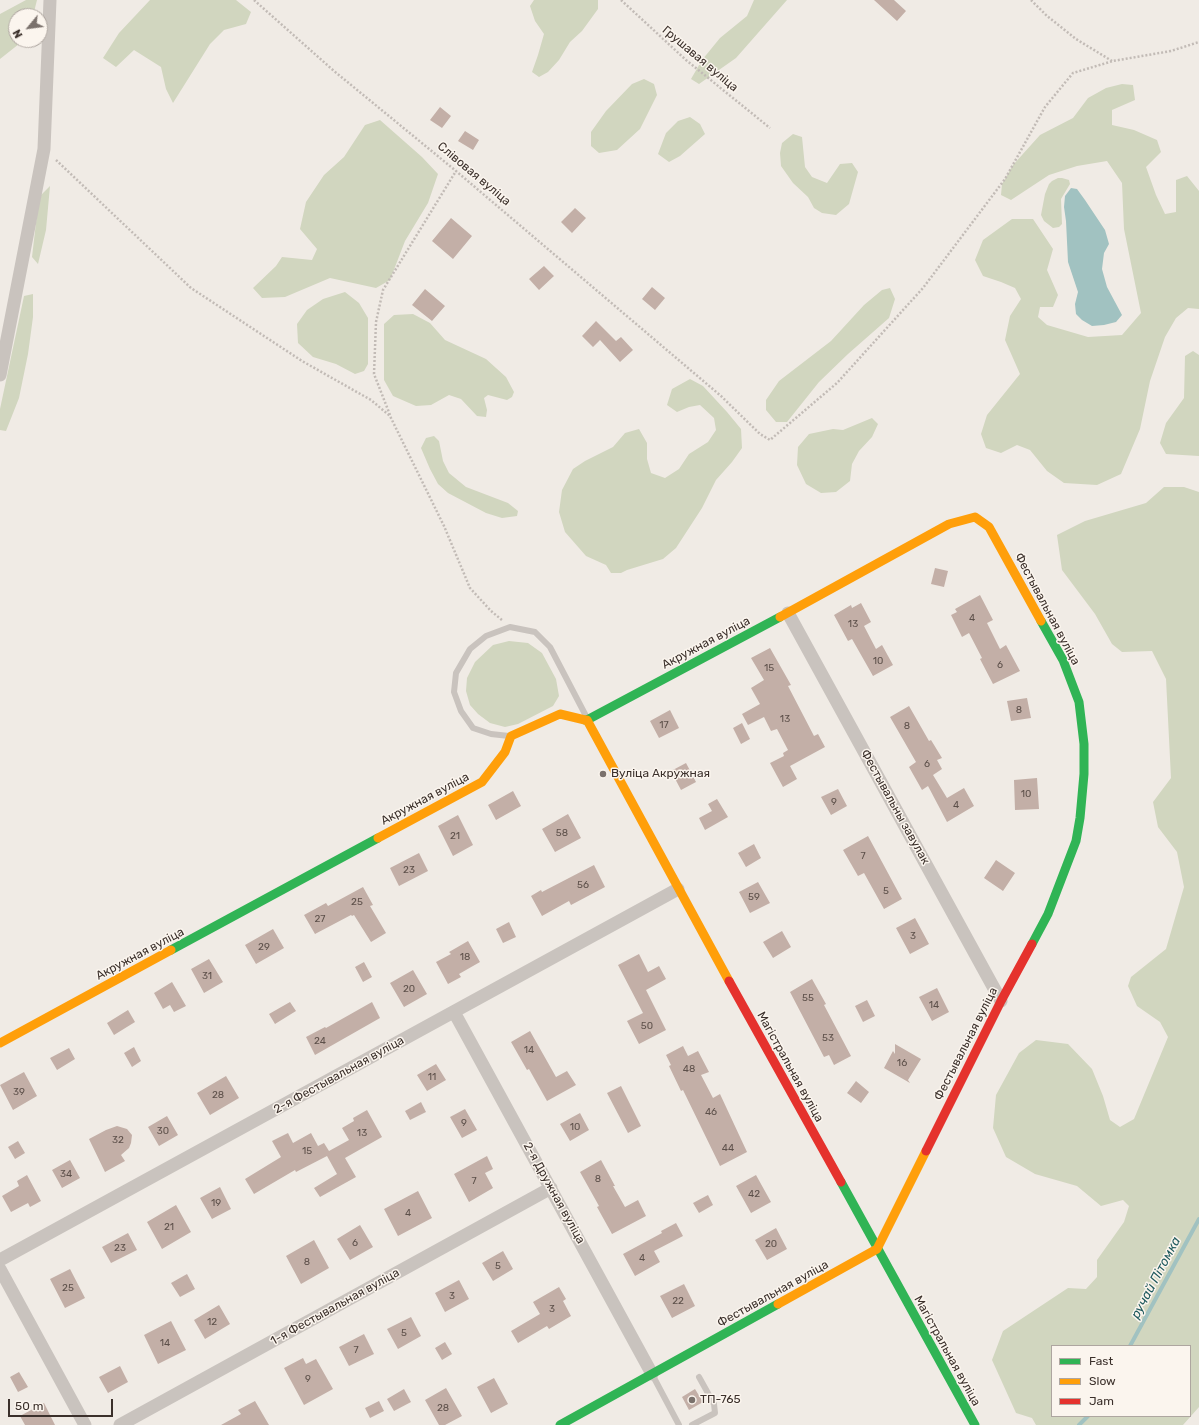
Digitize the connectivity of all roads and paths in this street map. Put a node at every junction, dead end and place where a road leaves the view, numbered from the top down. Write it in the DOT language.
graph roads {
  1 [pos="50,0"];
  2 [pos="254,0"];
  3 [pos="621,0"];
  4 [pos="1032,0"];
  5 [pos="1199,42"];
  6 [pos="1113,61"];
  7 [pos="770,128"];
  8 [pos="44,149"];
  9 [pos="456,171"];
  10 [pos="0,375"];
  11 [pos="390,416"];
  12 [pos="975,517"];
  13 [pos="788,613"];
  14 [pos="510,627"];
  15 [pos="587,720"];
  16 [pos="511,736"];
  17 [pos="678,889"];
  18 [pos="1001,1001"];
  19 [pos="454,1012"];
  20 [pos="0,1043"];
  21 [pos="551,1188"];
  22 [pos="877,1249"];
  23 [pos="0,1260"];
  24 [pos="0,1269"];
  25 [pos="652,1374"];
  26 [pos="698,1377"];
  27 [pos="85,1425"];
  28 [pos="120,1425"];
  29 [pos="560,1425"];
  30 [pos="679,1425"];
  31 [pos="692,1425"];
  32 [pos="975,1425"];
  1 -- 8 [label="street"];
  2 -- 9 [label="path, Слівовая вуліца"];
  3 -- 7 [label="path, Грушавая вуліца"];
  4 -- 6 [label="path"];
  5 -- 6 [label="path"];
  6 -- 9 [label="path, Слівовая вуліца"];
  8 -- 10 [label="street"];
  8 -- 11 [label="path"];
  9 -- 11 [label="path"];
  11 -- 14 [label="path"];
  12 -- 13 [label="street, Акружная вуліца"];
  12 -- 18 [label="street, Фестывальная вуліца"];
  13 -- 15 [label="street, Акружная вуліца"];
  13 -- 18 [label="street, Фестывальны завулак"];
  14 -- 15 [label="lane"];
  14 -- 16 [label="lane"];
  15 -- 16 [label="street"];
  15 -- 17 [label="street, Магістральная вуліца"];
  16 -- 20 [label="street, Акружная вуліца"];
  17 -- 19 [label="street, 2-я Фестывальная вуліца"];
  17 -- 22 [label="street, Магістральная вуліца"];
  18 -- 22 [label="street, Фестывальная вуліца"];
  19 -- 21 [label="street, 2-я Дружная вуліца"];
  19 -- 23 [label="street, 2-я Фестывальная вуліца"];
  21 -- 25 [label="street, 2-я Дружная вуліца"];
  21 -- 28 [label="street, 1-я Фестывальная вуліца"];
  22 -- 25 [label="street, Фестывальная вуліца"];
  22 -- 32 [label="street, Магістральная вуліца"];
  24 -- 27 [label="street"];
  25 -- 29 [label="street, Фестывальная вуліца"];
  25 -- 30 [label="lane"];
  26 -- 31 [label="lane"];
}
